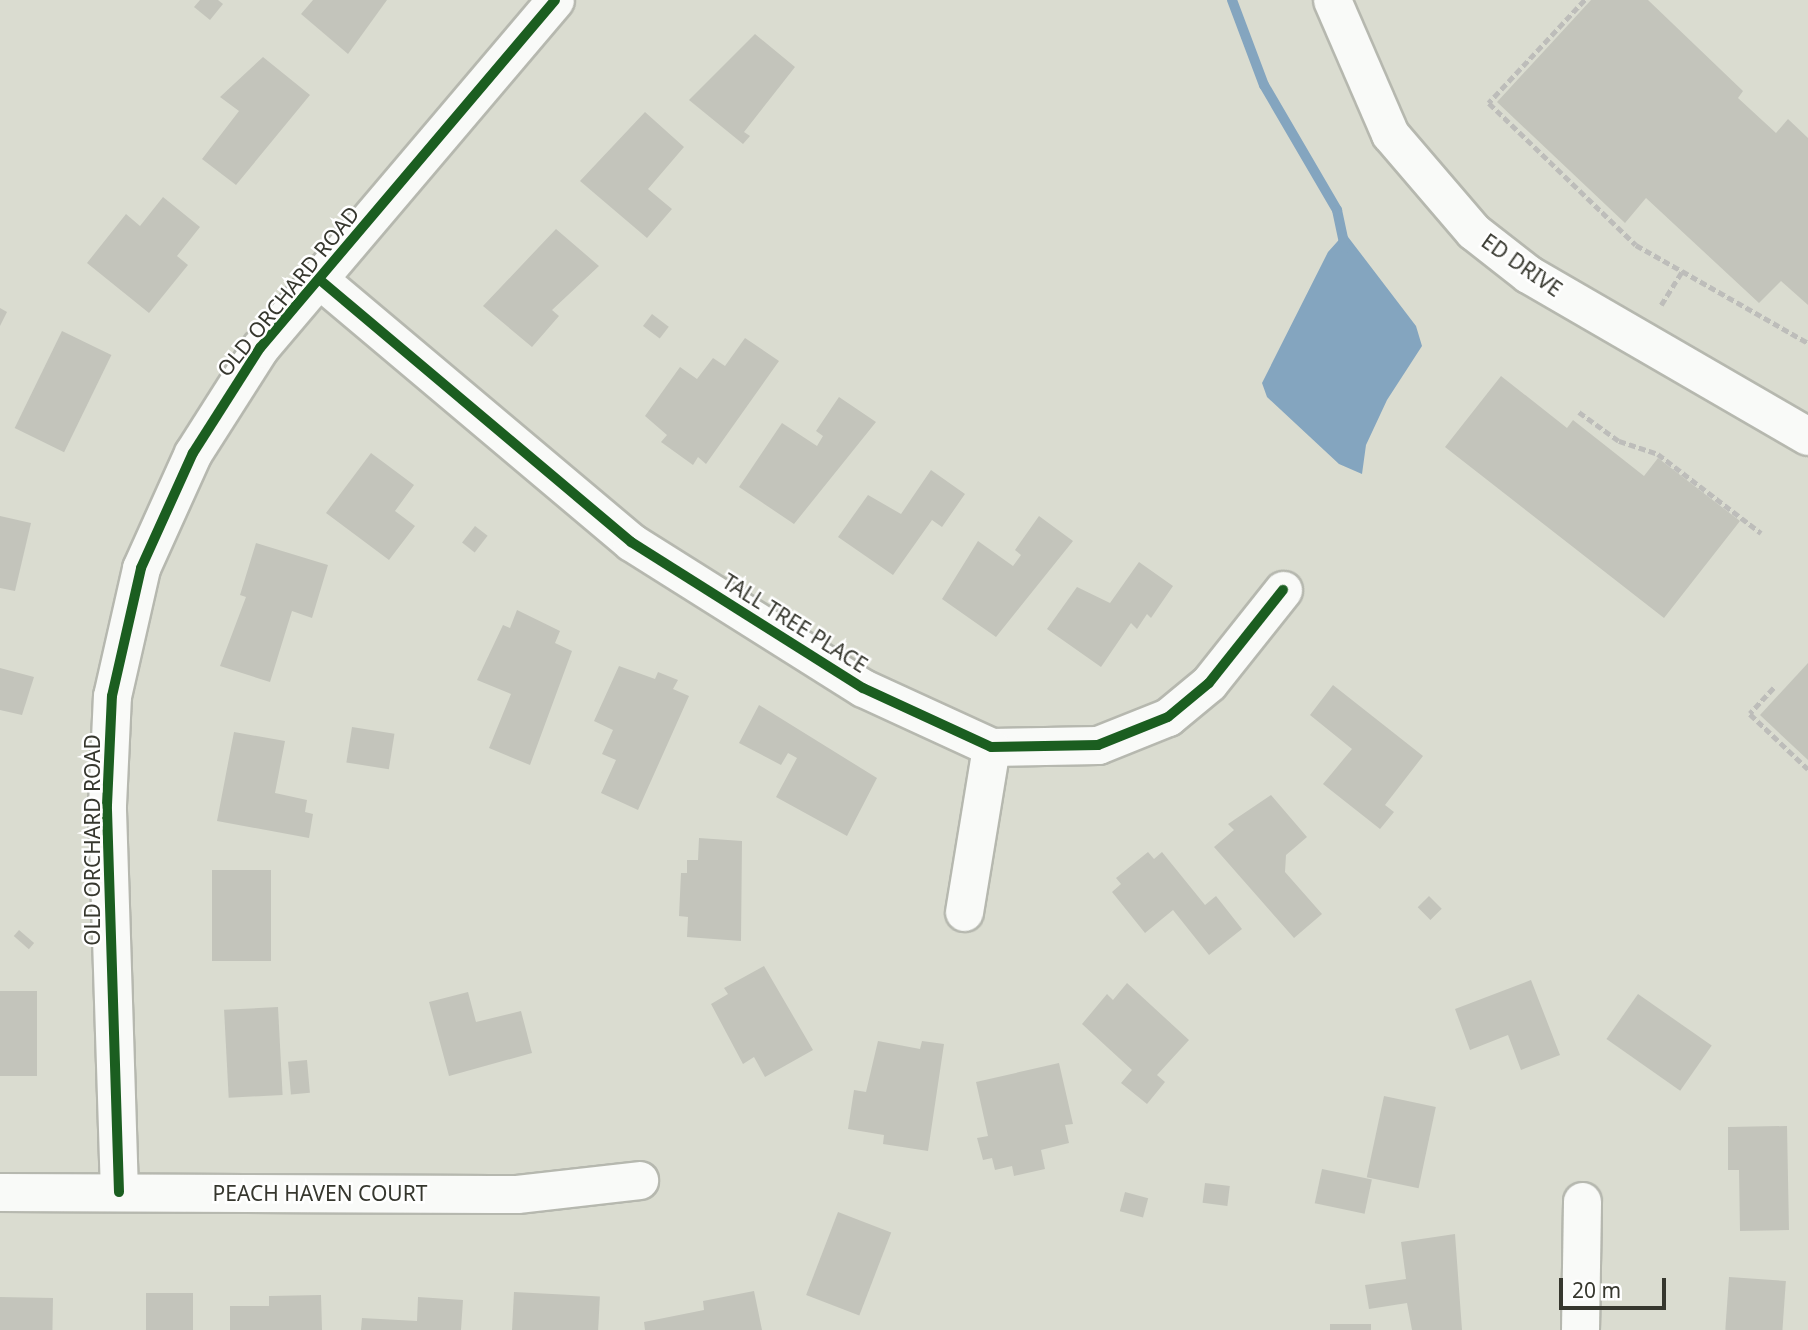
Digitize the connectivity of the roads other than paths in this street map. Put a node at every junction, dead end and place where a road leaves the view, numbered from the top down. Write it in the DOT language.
graph roads {
  1 [pos="555,0"];
  2 [pos="1332,0"];
  3 [pos="320,280"];
  4 [pos="1808,436"];
  5 [pos="1283,590"];
  6 [pos="990,747"];
  7 [pos="964,912"];
  8 [pos="639,1180"];
  9 [pos="0,1192"];
  10 [pos="119,1192"];
  11 [pos="1582,1201"];
  12 [pos="1580,1330"];
  1 -- 3 [label="street, OLD ORCHARD ROAD"];
  2 -- 4 [label="street, ED DRIVE"];
  3 -- 6 [label="street, TALL TREE PLACE"];
  3 -- 10 [label="street, OLD ORCHARD ROAD"];
  5 -- 6 [label="street, TALL TREE PLACE"];
  6 -- 7 [label="street"];
  8 -- 10 [label="street, PEACH HAVEN COURT"];
  9 -- 10 [label="street, PEACH HAVEN COURT"];
  11 -- 12 [label="street"];
}
